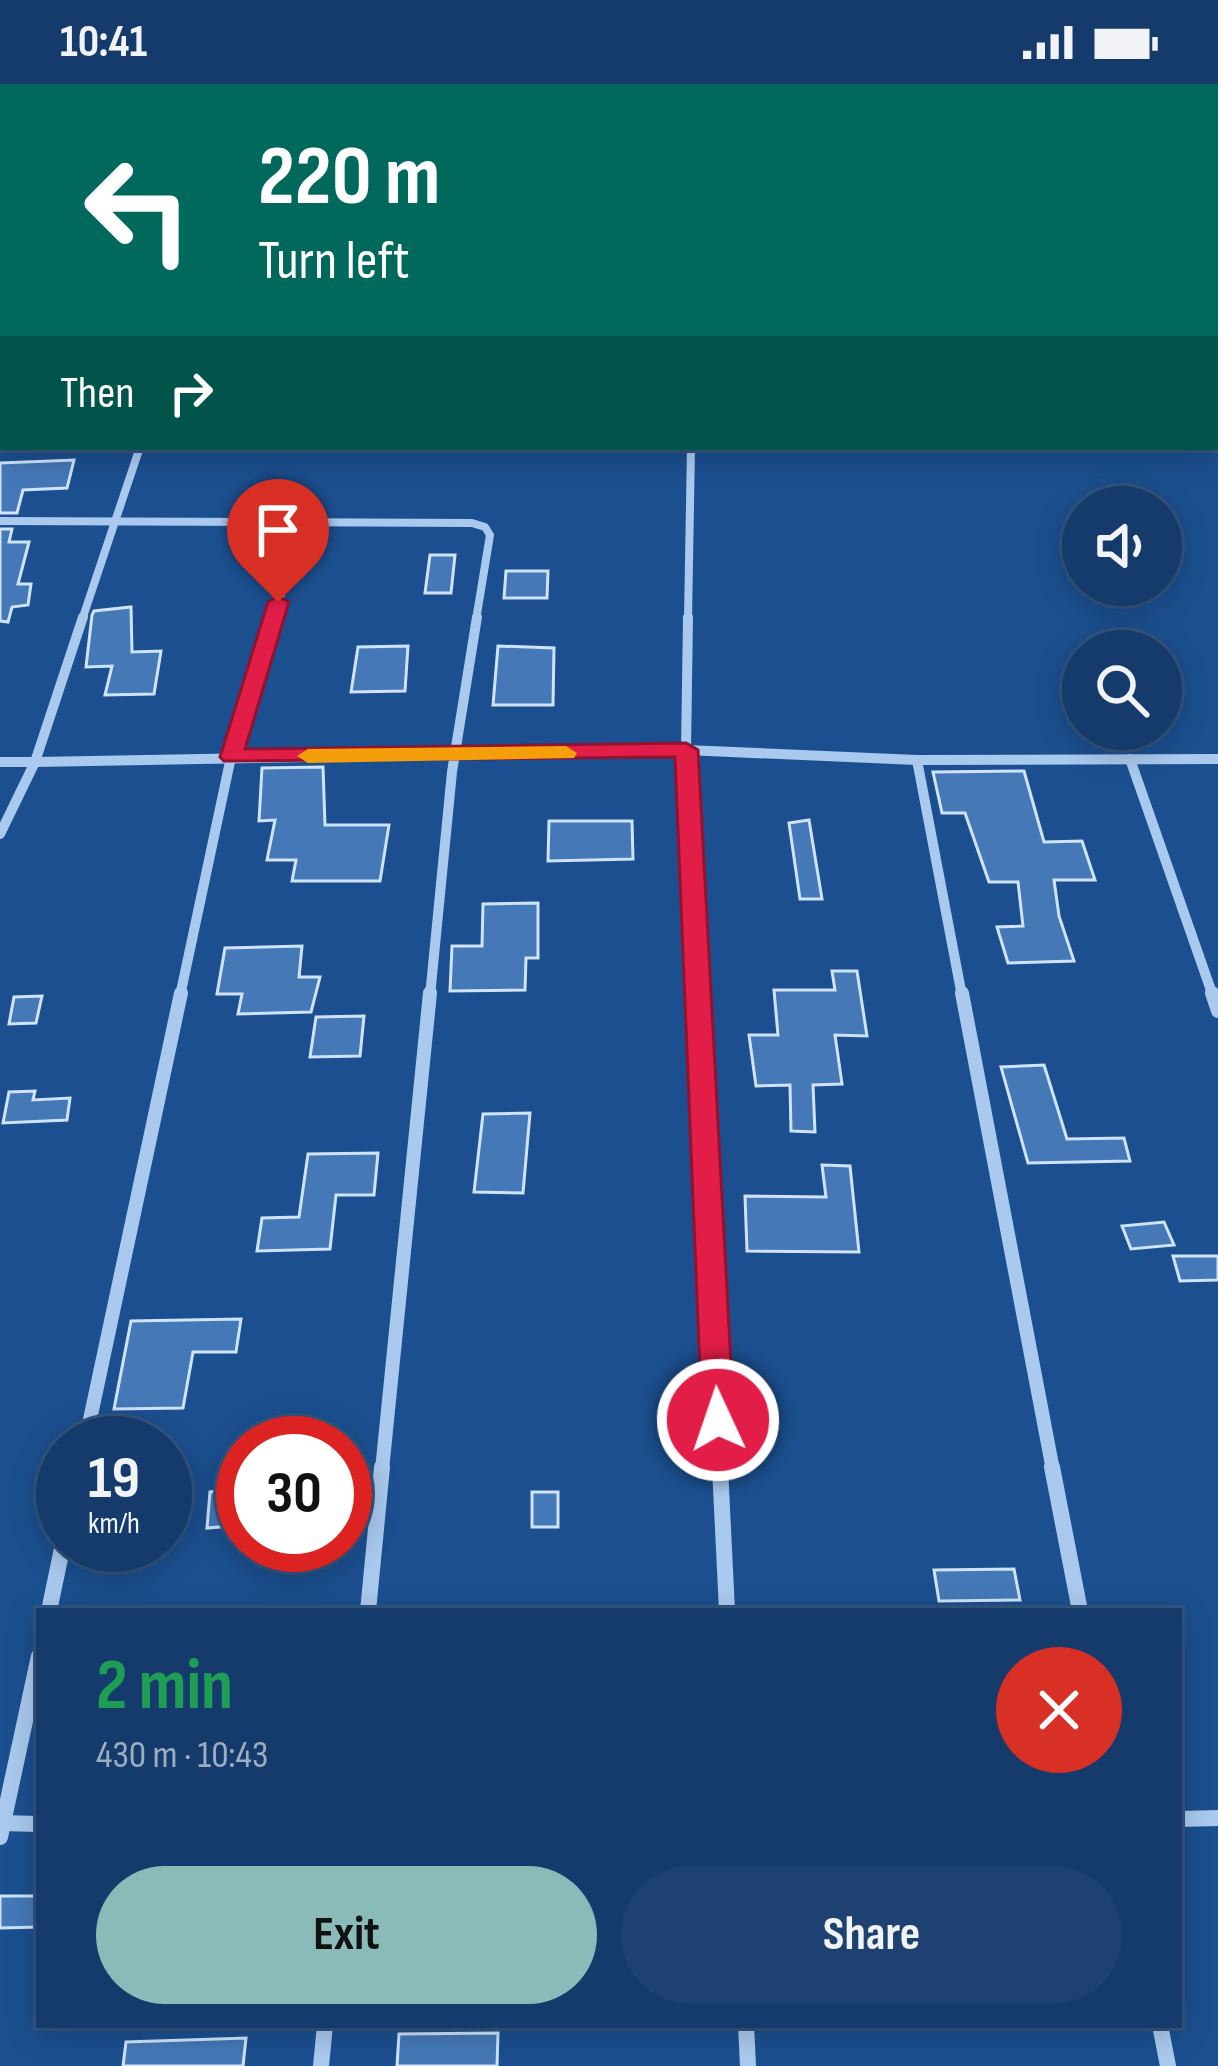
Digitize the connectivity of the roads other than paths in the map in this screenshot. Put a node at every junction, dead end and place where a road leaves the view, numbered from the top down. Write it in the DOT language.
graph roads {
  1 [pos="139,450"];
  2 [pos="691,450"];
  3 [pos="117,519"];
  4 [pos="0,520"];
  5 [pos="302,525"];
  6 [pos="686,750"];
  7 [pos="454,755"];
  8 [pos="232,757"];
  9 [pos="1130,759"];
  10 [pos="1218,759"];
  11 [pos="917,760"];
  12 [pos="0,762"];
  13 [pos="35,762"];
  14 [pos="0,833"];
  15 [pos="1218,1011"];
  16 [pos="91,1416"];
  17 [pos="57,1572"];
  18 [pos="50,1608"];
  19 [pos="368,1608"];
  20 [pos="728,1608"];
  21 [pos="1079,1608"];
  22 [pos="36,1670"];
  23 [pos="1218,1818"];
  24 [pos="1182,1819"];
  25 [pos="36,1824"];
  26 [pos="1,1828"];
  27 [pos="325,2028"];
  28 [pos="746,2028"];
  29 [pos="1161,2028"];
  30 [pos="321,2066"];
  31 [pos="748,2066"];
  32 [pos="1168,2066"];
  1 -- 3 [label="street"];
  2 -- 6 [label="street"];
  3 -- 4 [label="street"];
  3 -- 5 [label="street"];
  3 -- 13 [label="street"];
  5 -- 7 [label="street"];
  5 -- 8 [label="street"];
  6 -- 7 [label="street"];
  6 -- 11 [label="street"];
  6 -- 20 [label="street"];
  7 -- 8 [label="street"];
  7 -- 19 [label="street"];
  8 -- 13 [label="street"];
  8 -- 16 [label="street"];
  9 -- 10 [label="street"];
  9 -- 11 [label="street"];
  9 -- 15 [label="street"];
  11 -- 21 [label="street"];
  12 -- 13 [label="street"];
  13 -- 14 [label="street"];
  17 -- 18 [label="street"];
  22 -- 26 [label="street"];
  23 -- 24 [label="street"];
  25 -- 26 [label="street"];
  27 -- 30 [label="street"];
  28 -- 31 [label="street"];
  29 -- 32 [label="street"];
}
